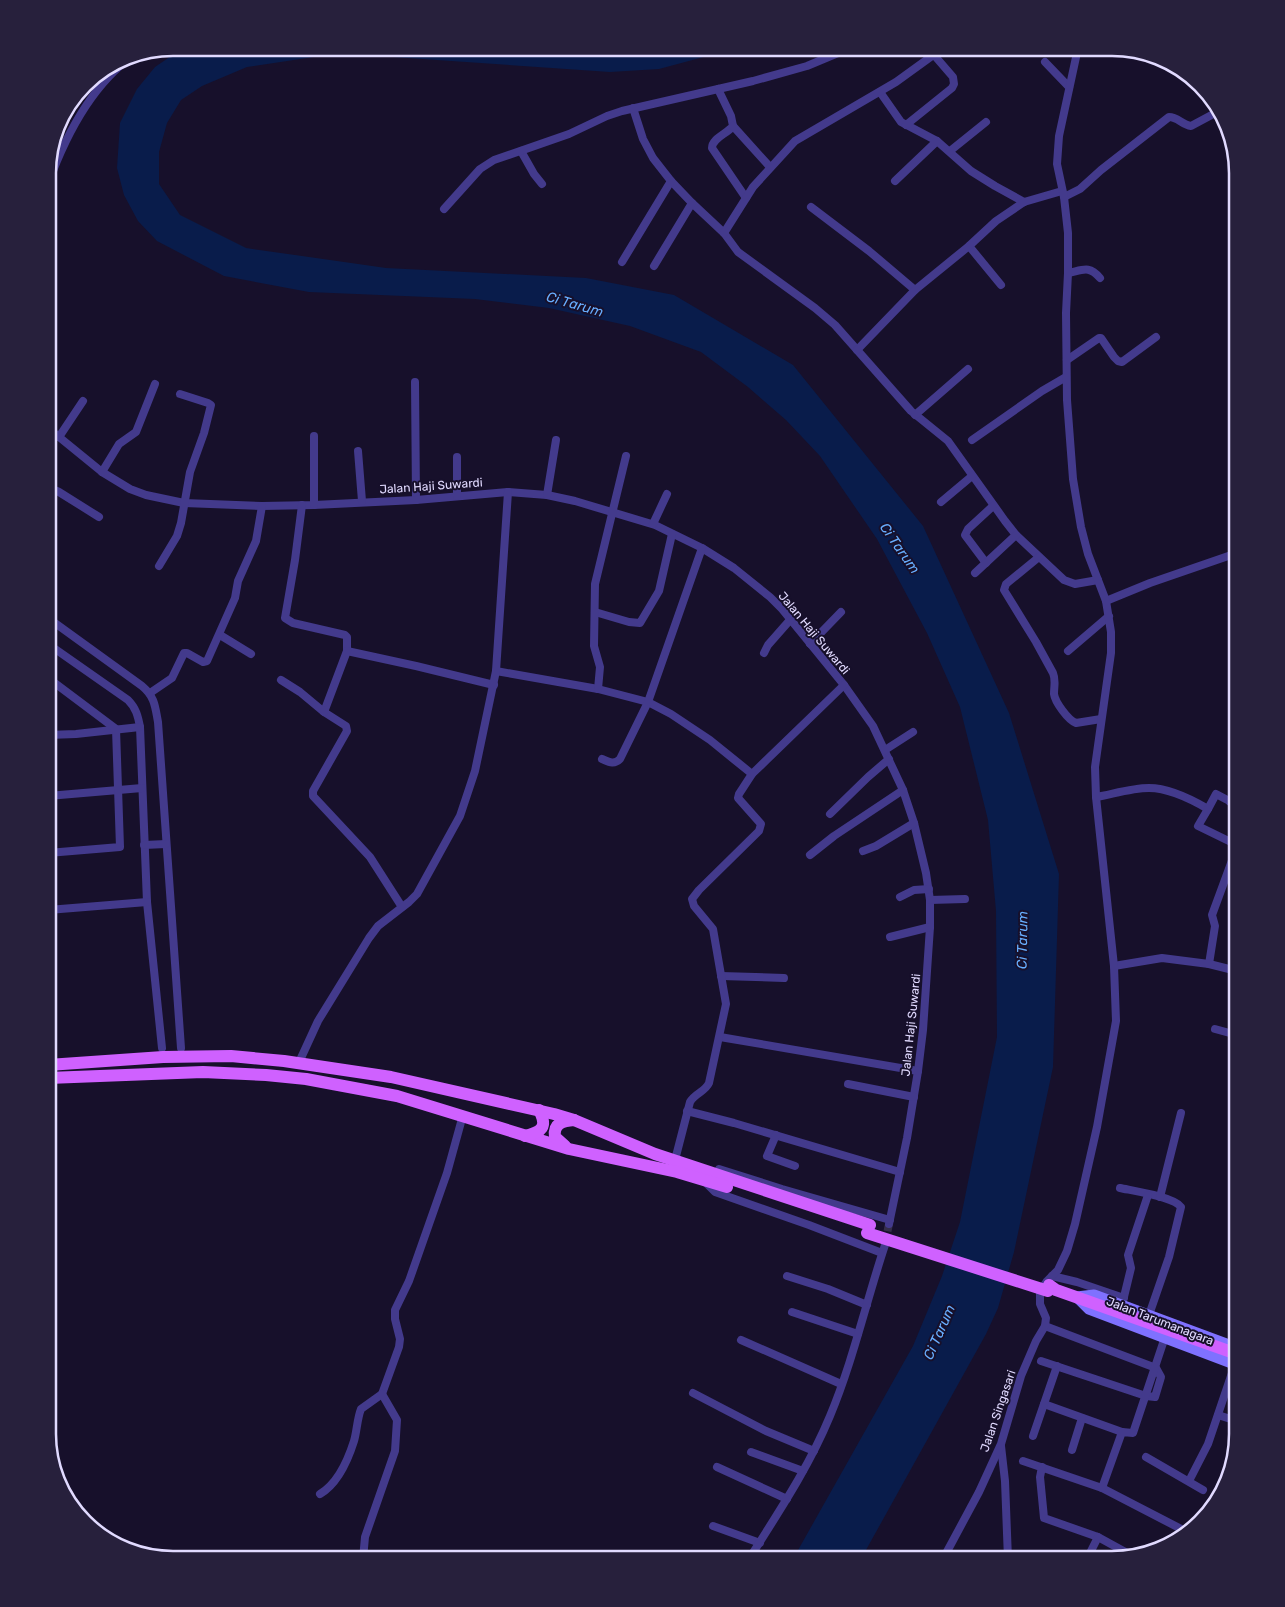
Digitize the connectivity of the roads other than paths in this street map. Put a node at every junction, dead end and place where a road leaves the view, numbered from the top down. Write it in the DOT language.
graph roads {
  1 [pos="828,57"];
  2 [pos="931,57"];
  3 [pos="936,57"];
  4 [pos="1076,57"];
  5 [pos="1045,62"];
  6 [pos="111,74"];
  7 [pos="1068,87"];
  8 [pos="718,89"];
  9 [pos="880,92"];
  10 [pos="634,108"];
  11 [pos="1212,114"];
  12 [pos="986,122"];
  13 [pos="906,125"];
  14 [pos="733,126"];
  15 [pos="937,141"];
  16 [pos="521,151"];
  17 [pos="950,152"];
  18 [pos="57,162"];
  19 [pos="770,167"];
  20 [pos="671,181"];
  21 [pos="895,181"];
  22 [pos="542,184"];
  23 [pos="1063,194"];
  24 [pos="746,198"];
  25 [pos="1024,202"];
  26 [pos="692,203"];
  27 [pos="811,207"];
  28 [pos="444,209"];
  29 [pos="724,233"];
  30 [pos="969,246"];
  31 [pos="622,262"];
  32 [pos="654,266"];
  33 [pos="1068,273"];
  34 [pos="1100,278"];
  35 [pos="1000,285"];
  36 [pos="915,290"];
  37 [pos="1156,337"];
  38 [pos="857,350"];
  39 [pos="1066,360"];
  40 [pos="968,370"];
  41 [pos="1066,377"];
  42 [pos="415,382"];
  43 [pos="155,384"];
  44 [pos="180,394"];
  45 [pos="83,401"];
  46 [pos="915,415"];
  47 [pos="314,436"];
  48 [pos="59,437"];
  49 [pos="556,440"];
  50 [pos="972,440"];
  51 [pos="358,452"];
  52 [pos="626,456"];
  53 [pos="456,457"];
  54 [pos="102,472"];
  55 [pos="972,476"];
  56 [pos="57,491"];
  57 [pos="508,492"];
  58 [pos="667,494"];
  59 [pos="547,495"];
  60 [pos="457,496"];
  61 [pos="416,500"];
  62 [pos="362,501"];
  63 [pos="941,502"];
  64 [pos="184,503"];
  65 [pos="314,504"];
  66 [pos="302,505"];
  67 [pos="262,506"];
  68 [pos="993,506"];
  69 [pos="613,512"];
  70 [pos="99,517"];
  71 [pos="652,524"];
  72 [pos="672,534"];
  73 [pos="1016,535"];
  74 [pos="702,548"];
  75 [pos="1229,556"];
  76 [pos="1039,557"];
  77 [pos="986,563"];
  78 [pos="159,566"];
  79 [pos="974,573"];
  80 [pos="1098,580"];
  81 [pos="1106,601"];
  82 [pos="595,612"];
  83 [pos="841,612"];
  84 [pos="1109,616"];
  85 [pos="790,620"];
  86 [pos="57,624"];
  87 [pos="220,635"];
  88 [pos="810,644"];
  89 [pos="57,650"];
  90 [pos="1068,650"];
  91 [pos="347,651"];
  92 [pos="764,653"];
  93 [pos="251,654"];
  94 [pos="496,671"];
  95 [pos="281,680"];
  96 [pos="57,685"];
  97 [pos="494,685"];
  98 [pos="844,685"];
  99 [pos="598,689"];
  100 [pos="150,693"];
  101 [pos="648,702"];
  102 [pos="324,712"];
  103 [pos="1101,719"];
  104 [pos="140,727"];
  105 [pos="116,730"];
  106 [pos="913,732"];
  107 [pos="57,734"];
  108 [pos="885,750"];
  109 [pos="602,759"];
  110 [pos="889,760"];
  111 [pos="752,774"];
  112 [pos="142,788"];
  113 [pos="117,789"];
  114 [pos="902,790"];
  115 [pos="57,795"];
  116 [pos="1096,797"];
  117 [pos="1229,801"];
  118 [pos="1208,809"];
  119 [pos="830,814"];
  120 [pos="914,823"];
  121 [pos="1229,842"];
  122 [pos="166,844"];
  123 [pos="144,845"];
  124 [pos="864,851"];
  125 [pos="56,852"];
  126 [pos="810,855"];
  127 [pos="1229,870"];
  128 [pos="929,889"];
  129 [pos="900,897"];
  130 [pos="964,899"];
  131 [pos="930,900"];
  132 [pos="147,902"];
  133 [pos="402,907"];
  134 [pos="56,909"];
  135 [pos="930,927"];
  136 [pos="890,937"];
  137 [pos="1209,964"];
  138 [pos="1114,966"];
  139 [pos="1229,969"];
  140 [pos="721,976"];
  141 [pos="784,978"];
  142 [pos="1215,1029"];
  143 [pos="1229,1032"];
  144 [pos="720,1037"];
  145 [pos="162,1048"];
  146 [pos="181,1048"];
  147 [pos="301,1058"];
  148 [pos="56,1064"];
  149 [pos="918,1071"];
  150 [pos="56,1078"];
  151 [pos="848,1084"];
  152 [pos="914,1097"];
  153 [pos="540,1110"];
  154 [pos="687,1110"];
  155 [pos="1181,1113"];
  156 [pos="463,1115"];
  157 [pos="574,1120"];
  158 [pos="776,1135"];
  159 [pos="525,1136"];
  160 [pos="569,1149"];
  161 [pos="676,1158"];
  162 [pos="795,1166"];
  163 [pos="900,1172"];
  164 [pos="702,1179"];
  165 [pos="1120,1188"];
  166 [pos="1148,1195"];
  167 [pos="1160,1198"];
  168 [pos="868,1229"];
  169 [pos="787,1276"];
  170 [pos="1051,1286"];
  171 [pos="1077,1297"];
  172 [pos="1121,1304"];
  173 [pos="867,1305"];
  174 [pos="792,1312"];
  175 [pos="1149,1315"];
  176 [pos="1045,1326"];
  177 [pos="858,1334"];
  178 [pos="1165,1337"];
  179 [pos="741,1340"];
  180 [pos="1229,1345"];
  181 [pos="1229,1357"];
  182 [pos="1229,1358"];
  183 [pos="1041,1361"];
  184 [pos="1057,1366"];
  185 [pos="1156,1368"];
  186 [pos="841,1384"];
  187 [pos="1229,1384"];
  188 [pos="693,1393"];
  189 [pos="382,1394"];
  190 [pos="1146,1396"];
  191 [pos="1044,1404"];
  192 [pos="1218,1415"];
  193 [pos="1082,1418"];
  194 [pos="1229,1418"];
  195 [pos="1122,1432"];
  196 [pos="1033,1436"];
  197 [pos="1001,1444"];
  198 [pos="1072,1450"];
  199 [pos="814,1451"];
  200 [pos="750,1452"];
  201 [pos="1146,1456"];
  202 [pos="1024,1461"];
  203 [pos="717,1467"];
  204 [pos="1042,1467"];
  205 [pos="803,1470"];
  206 [pos="1189,1481"];
  207 [pos="1102,1488"];
  208 [pos="1203,1490"];
  209 [pos="320,1494"];
  210 [pos="787,1499"];
  211 [pos="713,1526"];
  212 [pos="1181,1528"];
  213 [pos="1098,1537"];
  214 [pos="760,1543"];
  215 [pos="1122,1550"];
  216 [pos="364,1551"];
  217 [pos="755,1551"];
  218 [pos="948,1551"];
  219 [pos="1008,1551"];
  220 [pos="1091,1551"];
  1 -- 8 [label="street"];
  2 -- 9 [label="street"];
  3 -- 13 [label="street"];
  4 -- 7 [label="street"];
  5 -- 7 [label="street"];
  6 -- 18 [label="street"];
  7 -- 23 [label="street"];
  8 -- 10 [label="street"];
  8 -- 14 [label="street"];
  9 -- 13 [label="street"];
  9 -- 19 [label="street"];
  10 -- 16 [label="street"];
  10 -- 20 [label="street"];
  11 -- 23 [label="street"];
  12 -- 17 [label="street"];
  13 -- 15 [label="street"];
  14 -- 19 [label="street"];
  14 -- 24 [label="street"];
  15 -- 17 [label="street"];
  15 -- 21 [label="street"];
  16 -- 22 [label="street"];
  16 -- 28 [label="street"];
  17 -- 25 [label="street"];
  19 -- 24 [label="street"];
  20 -- 26 [label="street"];
  20 -- 31 [label="street"];
  23 -- 25 [label="street"];
  23 -- 33 [label="street"];
  24 -- 29 [label="street"];
  25 -- 30 [label="street"];
  26 -- 29 [label="street"];
  26 -- 32 [label="street"];
  27 -- 36 [label="street"];
  29 -- 38 [label="street"];
  30 -- 35 [label="street"];
  30 -- 36 [label="street"];
  33 -- 34 [label="street"];
  33 -- 39 [label="street"];
  36 -- 38 [label="street"];
  37 -- 39 [label="street"];
  38 -- 46 [label="street"];
  39 -- 41 [label="street"];
  40 -- 46 [label="street"];
  41 -- 50 [label="street"];
  41 -- 80 [label="street"];
  42 -- 61 [label="street"];
  43 -- 54 [label="street"];
  44 -- 64 [label="street"];
  45 -- 48 [label="street"];
  46 -- 55 [label="street"];
  47 -- 65 [label="street"];
  48 -- 54 [label="street, Jalan Haji Suwardi"];
  49 -- 59 [label="street"];
  51 -- 62 [label="street"];
  52 -- 69 [label="street"];
  53 -- 60 [label="street"];
  54 -- 64 [label="street, Jalan Haji Suwardi"];
  55 -- 63 [label="street"];
  55 -- 68 [label="street"];
  56 -- 70 [label="street"];
  57 -- 59 [label="street, Jalan Haji Suwardi"];
  57 -- 60 [label="street, Jalan Haji Suwardi"];
  57 -- 94 [label="street"];
  58 -- 71 [label="street"];
  59 -- 69 [label="street, Jalan Haji Suwardi"];
  60 -- 61 [label="street, Jalan Haji Suwardi"];
  61 -- 62 [label="street, Jalan Haji Suwardi"];
  62 -- 65 [label="street, Jalan Haji Suwardi"];
  64 -- 67 [label="street, Jalan Haji Suwardi"];
  64 -- 78 [label="street"];
  65 -- 66 [label="street, Jalan Haji Suwardi"];
  66 -- 67 [label="street, Jalan Haji Suwardi"];
  66 -- 91 [label="street"];
  67 -- 87 [label="street"];
  68 -- 73 [label="street"];
  68 -- 77 [label="street"];
  69 -- 71 [label="street, Jalan Haji Suwardi"];
  69 -- 82 [label="street"];
  71 -- 72 [label="street, Jalan Haji Suwardi"];
  72 -- 74 [label="street, Jalan Haji Suwardi"];
  72 -- 82 [label="street"];
  73 -- 76 [label="street"];
  73 -- 77 [label="street"];
  74 -- 85 [label="street, Jalan Haji Suwardi"];
  74 -- 101 [label="street"];
  75 -- 81 [label="street"];
  76 -- 80 [label="street"];
  76 -- 103 [label="street"];
  77 -- 79 [label="street"];
  80 -- 81 [label="street"];
  81 -- 84 [label="street"];
  82 -- 99 [label="street"];
  83 -- 88 [label="street"];
  84 -- 90 [label="street"];
  84 -- 103 [label="street"];
  85 -- 88 [label="street, Jalan Haji Suwardi"];
  85 -- 92 [label="street"];
  86 -- 100 [label="street"];
  87 -- 93 [label="street"];
  87 -- 100 [label="street"];
  88 -- 98 [label="street, Jalan Haji Suwardi"];
  89 -- 104 [label="street"];
  91 -- 97 [label="street"];
  91 -- 102 [label="street"];
  94 -- 97 [label="street"];
  94 -- 99 [label="street"];
  95 -- 102 [label="street"];
  96 -- 105 [label="street"];
  97 -- 133 [label="street"];
  98 -- 108 [label="street, Jalan Haji Suwardi"];
  98 -- 111 [label="street"];
  99 -- 101 [label="street"];
  100 -- 122 [label="street"];
  101 -- 109 [label="street"];
  101 -- 111 [label="street"];
  102 -- 133 [label="street"];
  103 -- 116 [label="street"];
  104 -- 105 [label="street"];
  104 -- 112 [label="street"];
  105 -- 107 [label="street"];
  105 -- 113 [label="street"];
  106 -- 108 [label="street"];
  108 -- 110 [label="street, Jalan Haji Suwardi"];
  110 -- 114 [label="street, Jalan Haji Suwardi"];
  110 -- 119 [label="street"];
  111 -- 140 [label="street"];
  112 -- 113 [label="street"];
  112 -- 123 [label="street"];
  113 -- 115 [label="street"];
  113 -- 125 [label="street"];
  114 -- 120 [label="street, Jalan Haji Suwardi"];
  114 -- 126 [label="street"];
  116 -- 118 [label="street"];
  116 -- 138 [label="street"];
  117 -- 118 [label="street"];
  118 -- 121 [label="street"];
  120 -- 124 [label="street"];
  120 -- 128 [label="street, Jalan Haji Suwardi"];
  122 -- 123 [label="street"];
  122 -- 146 [label="street"];
  123 -- 132 [label="street"];
  127 -- 137 [label="street"];
  128 -- 129 [label="street"];
  128 -- 131 [label="street, Jalan Haji Suwardi"];
  130 -- 131 [label="street"];
  131 -- 135 [label="street, Jalan Haji Suwardi"];
  132 -- 134 [label="street"];
  132 -- 145 [label="street"];
  133 -- 147 [label="street"];
  135 -- 136 [label="street"];
  135 -- 149 [label="street, Jalan Haji Suwardi"];
  137 -- 138 [label="street"];
  137 -- 139 [label="street"];
  138 -- 170 [label="street"];
  140 -- 141 [label="street"];
  140 -- 144 [label="street"];
  142 -- 143 [label="street"];
  144 -- 149 [label="street"];
  144 -- 154 [label="street"];
  148 -- 153 [label="main road"];
  149 -- 152 [label="street, Jalan Haji Suwardi"];
  150 -- 156 [label="main road"];
  151 -- 152 [label="street"];
  152 -- 163 [label="street, Jalan Haji Suwardi"];
  153 -- 157 [label="main road"];
  153 -- 159 [label="main road"];
  154 -- 158 [label="street"];
  154 -- 161 [label="street"];
  155 -- 167 [label="street"];
  156 -- 159 [label="main road"];
  156 -- 189 [label="street"];
  157 -- 160 [label="main road"];
  157 -- 161 [label="main road"];
  158 -- 162 [label="street"];
  158 -- 163 [label="street"];
  159 -- 160 [label="main road"];
  160 -- 164 [label="main road"];
  161 -- 163 [label="street, Jalan Haji Suwardi"];
  161 -- 168 [label="main road"];
  164 -- 168 [label="main road"];
  164 -- 173 [label="street"];
  165 -- 166 [label="street"];
  166 -- 167 [label="street"];
  166 -- 172 [label="street"];
  167 -- 175 [label="street"];
  168 -- 170 [label="main road, Jalan Tarumanagara, bridge"];
  169 -- 173 [label="street"];
  170 -- 171 [label="main road, Jalan Tarumanagara"];
  170 -- 172 [label="street"];
  170 -- 176 [label="street"];
  171 -- 172 [label="main road, Jalan Tarumanagara"];
  171 -- 178 [label="main road, Jalan Tarumanagara"];
  172 -- 175 [label="main road, Jalan Tarumanagara"];
  172 -- 181 [label="main road"];
  173 -- 177 [label="street"];
  174 -- 177 [label="street"];
  175 -- 180 [label="main road, Jalan Tarumanagara"];
  176 -- 185 [label="street"];
  176 -- 197 [label="street, Jalan Singasari"];
  177 -- 186 [label="street"];
  178 -- 182 [label="main road, Jalan Tarumanagara"];
  178 -- 185 [label="street"];
  179 -- 186 [label="street"];
  183 -- 184 [label="street"];
  184 -- 190 [label="street"];
  184 -- 191 [label="street"];
  185 -- 190 [label="street"];
  186 -- 199 [label="street"];
  187 -- 192 [label="street"];
  188 -- 199 [label="street"];
  189 -- 209 [label="street"];
  189 -- 216 [label="street"];
  190 -- 195 [label="street"];
  191 -- 193 [label="street"];
  191 -- 196 [label="street"];
  192 -- 194 [label="street"];
  192 -- 206 [label="street"];
  193 -- 195 [label="street"];
  193 -- 198 [label="street"];
  195 -- 207 [label="street"];
  197 -- 218 [label="street, Jalan Singasari"];
  197 -- 219 [label="street"];
  199 -- 205 [label="street"];
  200 -- 205 [label="street"];
  201 -- 206 [label="street"];
  202 -- 204 [label="street"];
  203 -- 210 [label="street"];
  204 -- 207 [label="street"];
  204 -- 213 [label="street"];
  205 -- 210 [label="street"];
  206 -- 208 [label="street"];
  207 -- 212 [label="street"];
  210 -- 214 [label="street"];
  211 -- 214 [label="street"];
  213 -- 215 [label="street"];
  213 -- 220 [label="street"];
  214 -- 217 [label="street"];
}
